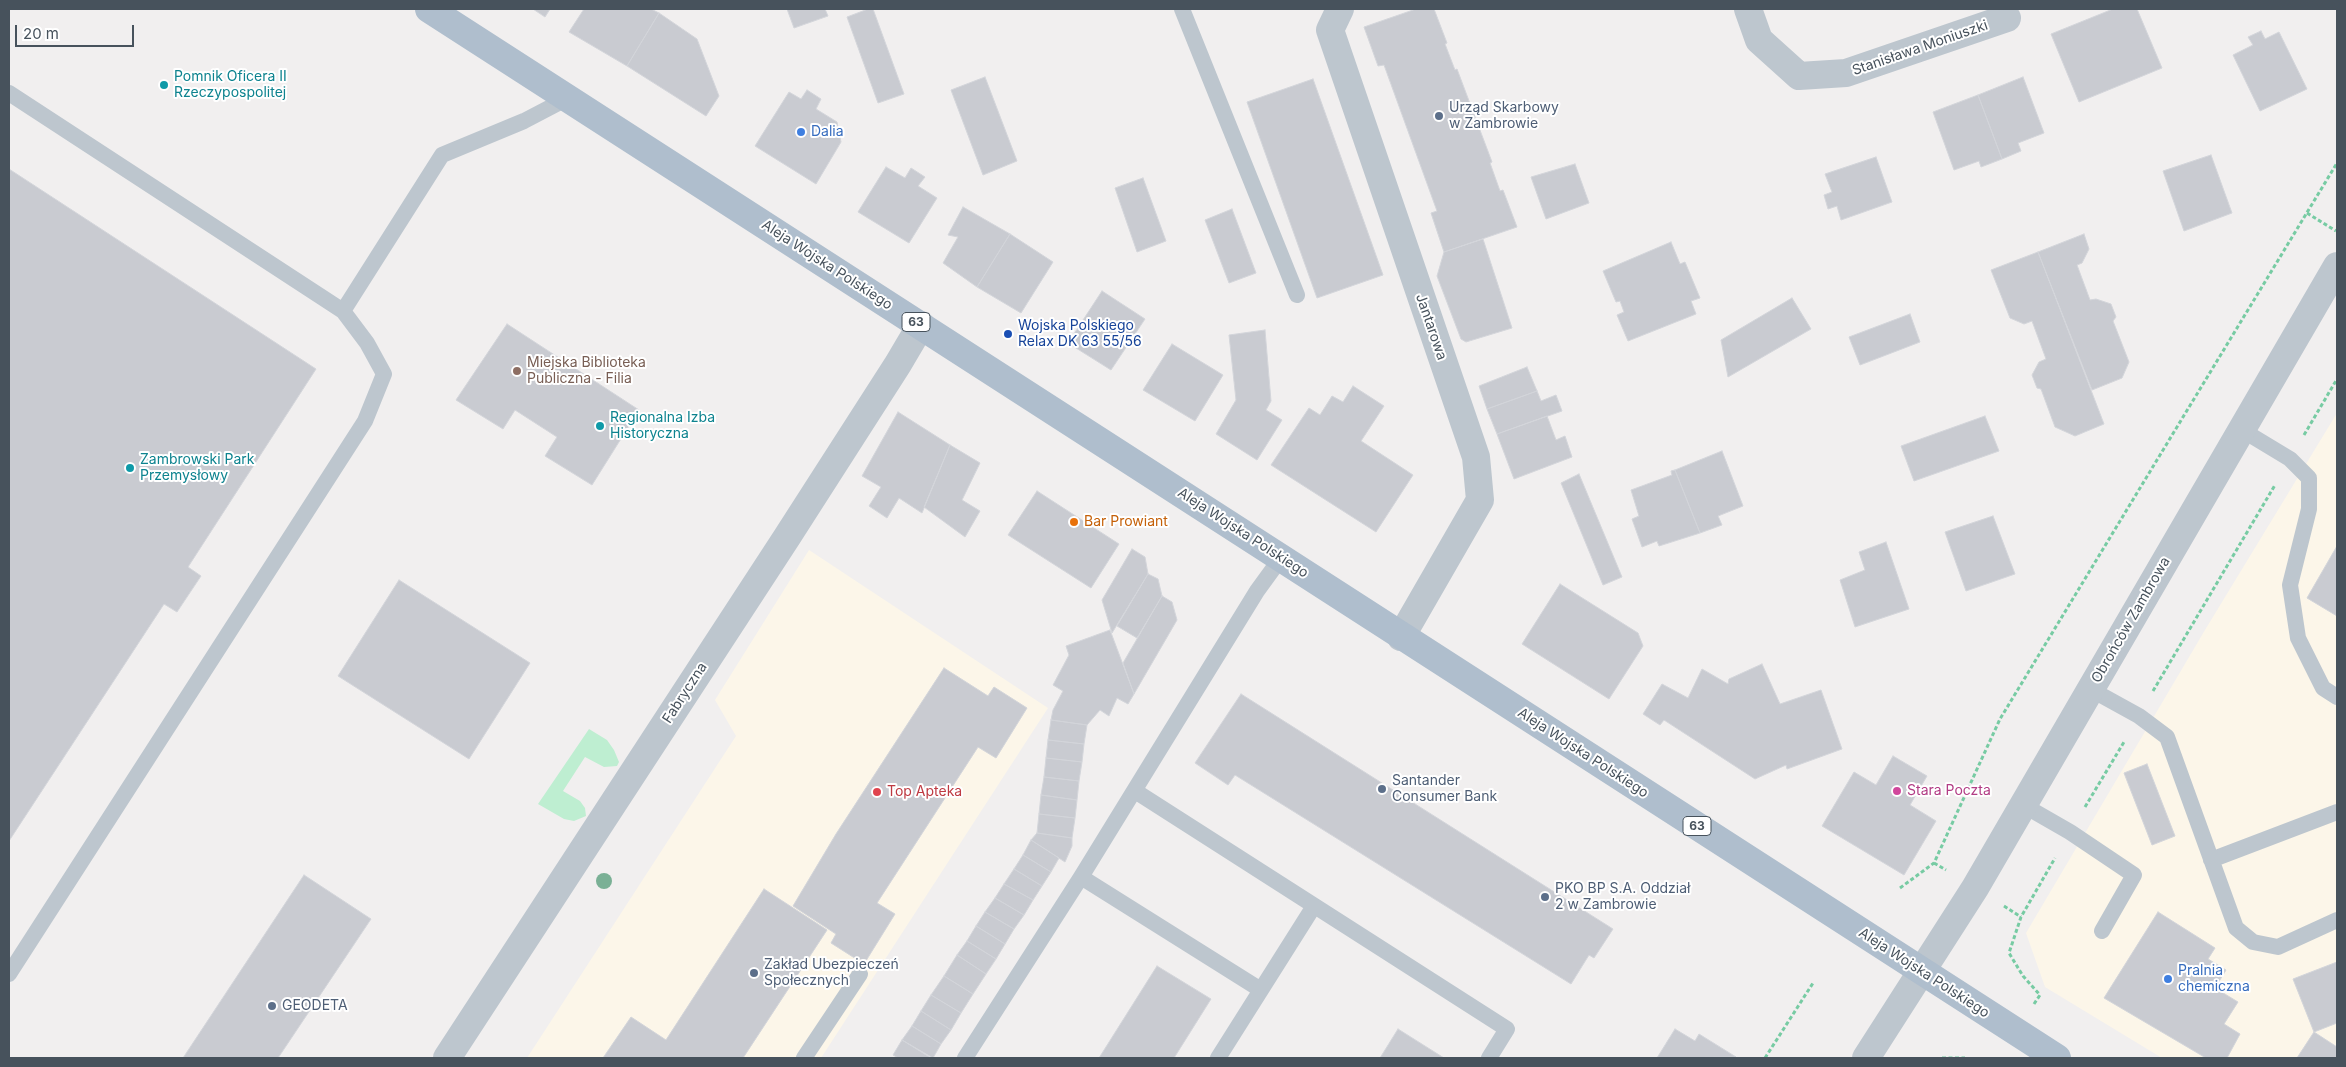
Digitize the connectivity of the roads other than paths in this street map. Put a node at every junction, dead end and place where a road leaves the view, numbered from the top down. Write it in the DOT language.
graph roads {
  1 [pos="429,9"];
  2 [pos="1182,9"];
  3 [pos="1748,9"];
  4 [pos="2007,18"];
  5 [pos="1335,19"];
  6 [pos="9,93"];
  7 [pos="568,98"];
  8 [pos="2337,266"];
  9 [pos="1297,295"];
  10 [pos="343,311"];
  11 [pos="921,325"];
  12 [pos="2242,430"];
  13 [pos="1281,558"];
  14 [pos="1401,637"];
  15 [pos="2090,689"];
  16 [pos="2337,697"];
  17 [pos="1135,791"];
  18 [pos="2023,805"];
  19 [pos="2337,812"];
  20 [pos="2211,860"];
  21 [pos="1081,877"];
  22 [pos="1314,906"];
  23 [pos="2337,920"];
  24 [pos="2102,931"];
  25 [pos="1921,972"];
  26 [pos="9,974"];
  27 [pos="860,974"];
  28 [pos="1261,990"];
  29 [pos="447,1058"];
  30 [pos="804,1058"];
  31 [pos="965,1058"];
  32 [pos="1218,1058"];
  33 [pos="1489,1058"];
  34 [pos="1866,1058"];
  35 [pos="2057,1058"];
  1 -- 7 [label="main road, Aleja Wojska Polskiego / 63"];
  2 -- 9 [label="lane"];
  3 -- 4 [label="street, Stanisława Moniuszki"];
  5 -- 14 [label="street, Jantarowa"];
  6 -- 10 [label="lane"];
  7 -- 10 [label="lane"];
  7 -- 11 [label="main road, Aleja Wojska Polskiego / 63"];
  8 -- 12 [label="street, Obrońców Zambrowa"];
  10 -- 26 [label="lane"];
  11 -- 13 [label="main road, Aleja Wojska Polskiego / 63"];
  11 -- 29 [label="street, Fabryczna"];
  12 -- 15 [label="street, Obrońców Zambrowa"];
  12 -- 16 [label="lane"];
  13 -- 14 [label="main road, Aleja Wojska Polskiego / 63"];
  13 -- 17 [label="lane"];
  14 -- 25 [label="main road, Aleja Wojska Polskiego / 63"];
  15 -- 18 [label="street, Obrońców Zambrowa"];
  15 -- 20 [label="lane"];
  17 -- 21 [label="lane"];
  17 -- 22 [label="lane"];
  18 -- 24 [label="lane"];
  18 -- 25 [label="street, Obrońców Zambrowa"];
  19 -- 20 [label="lane"];
  20 -- 23 [label="lane"];
  21 -- 28 [label="lane"];
  21 -- 31 [label="lane"];
  22 -- 28 [label="lane"];
  22 -- 33 [label="lane"];
  25 -- 34 [label="street, Obrońców Zambrowa"];
  25 -- 35 [label="main road, Aleja Wojska Polskiego / 63"];
  27 -- 30 [label="lane"];
  28 -- 32 [label="lane"];
}
